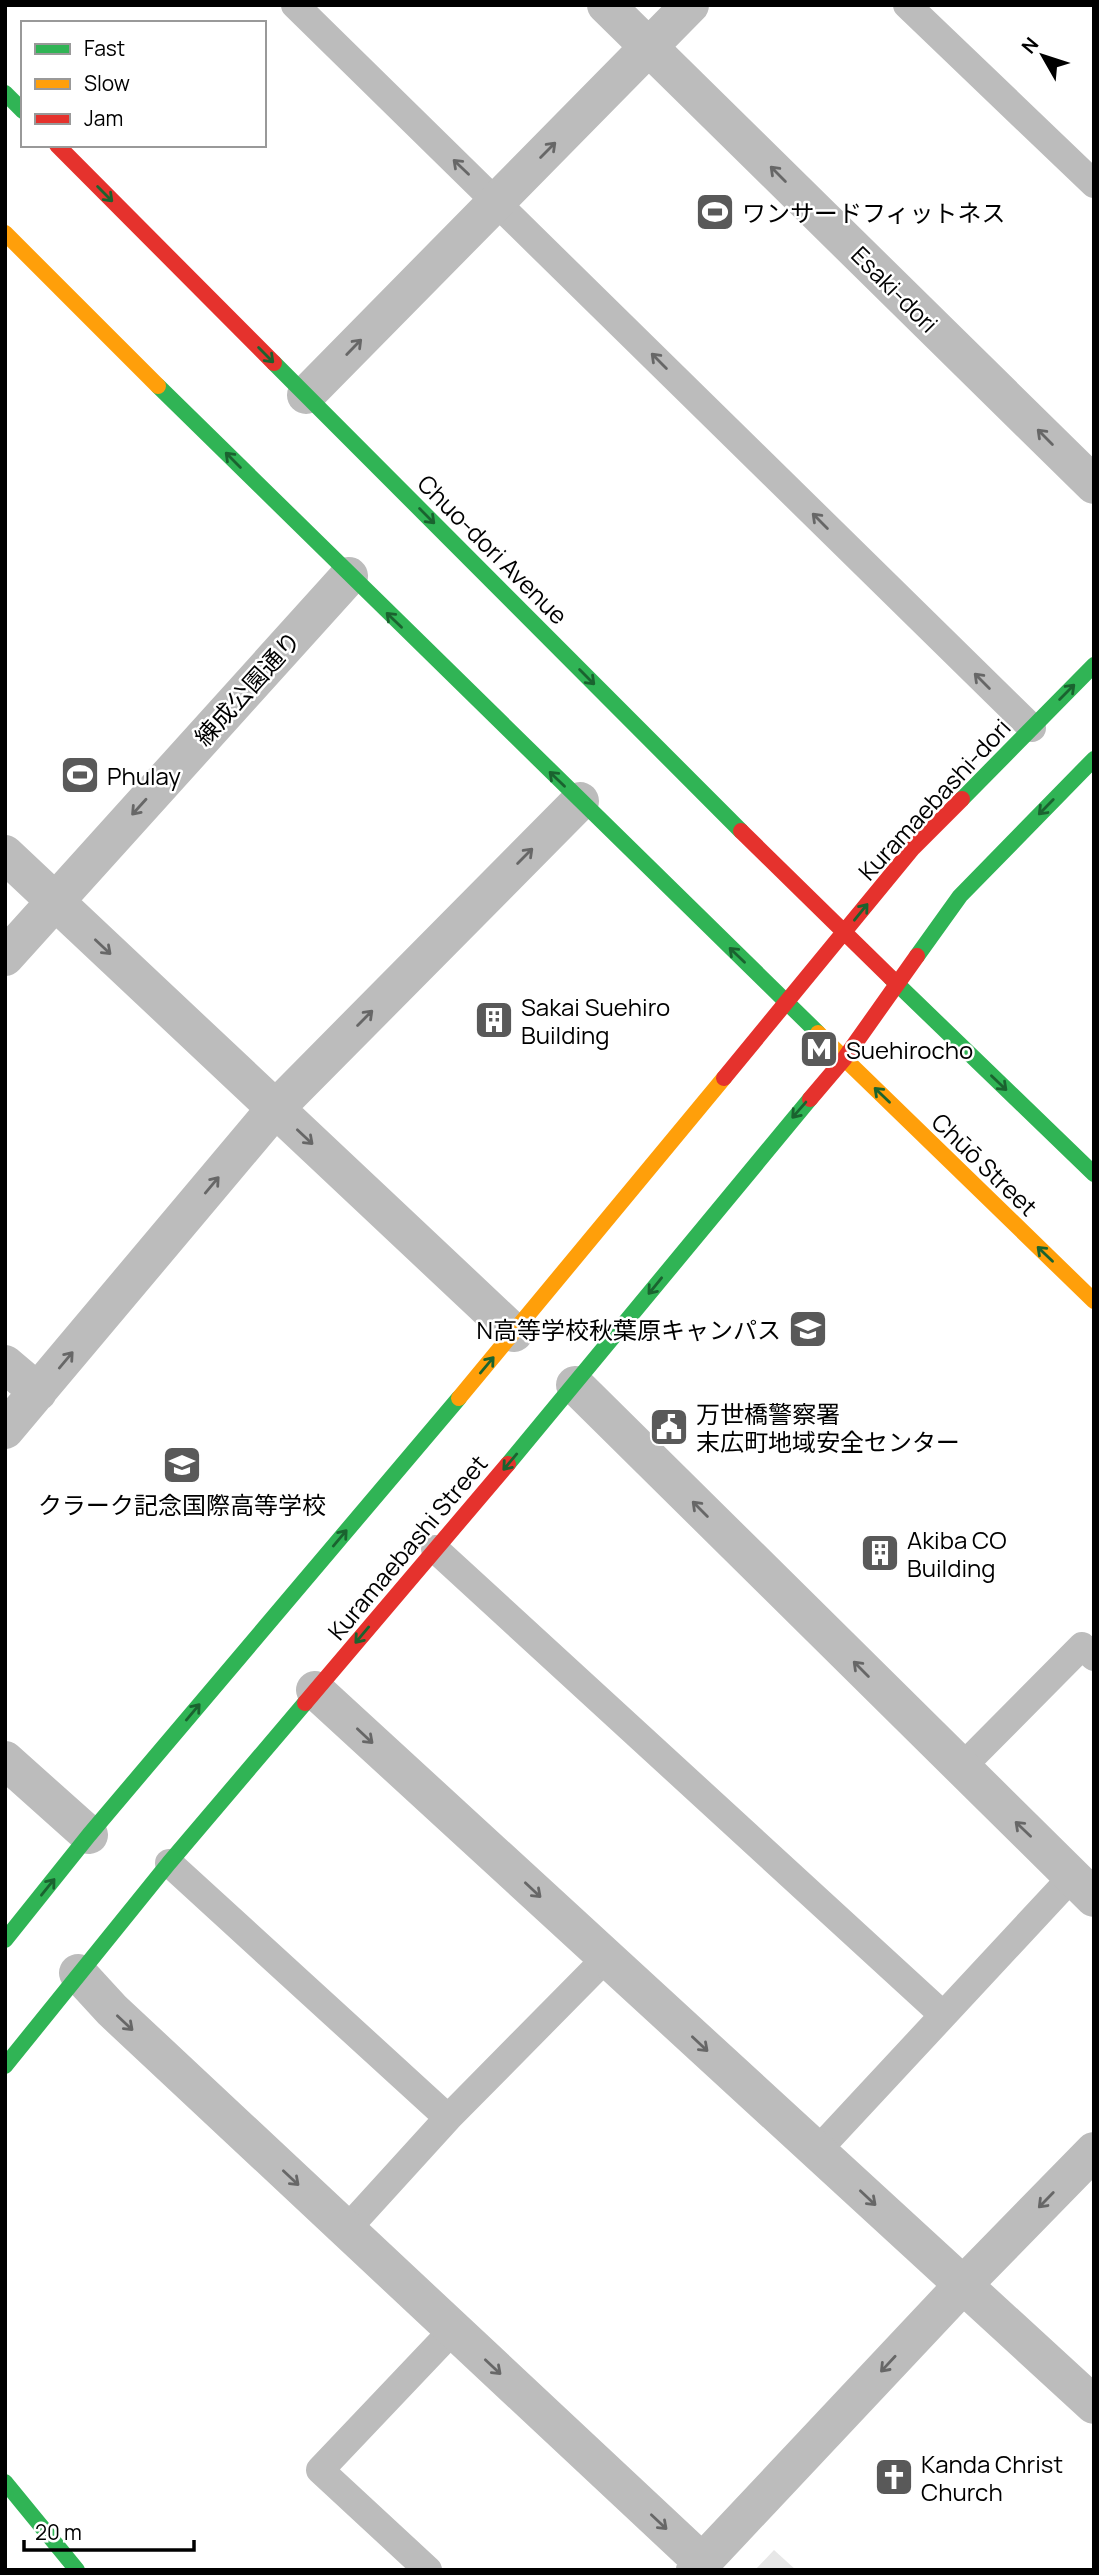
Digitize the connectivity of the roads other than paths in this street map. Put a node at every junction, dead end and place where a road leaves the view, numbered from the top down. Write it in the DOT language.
graph roads {
  1 [pos="295,5"];
  2 [pos="606,5"];
  3 [pos="690,5"];
  4 [pos="907,5"];
  5 [pos="649,47"];
  6 [pos="5,93"];
  7 [pos="21,109"];
  8 [pos="59,147"];
  9 [pos="1094,184"];
  10 [pos="497,201"];
  11 [pos="5,233"];
  12 [pos="306,395"];
  13 [pos="1094,485"];
  14 [pos="349,576"];
  15 [pos="1094,665"];
  16 [pos="1032,728"];
  17 [pos="1088,775"];
  18 [pos="580,801"];
  19 [pos="5,854"];
  20 [pos="54,901"];
  21 [pos="845,933"];
  22 [pos="5,957"];
  23 [pos="898,984"];
  24 [pos="786,1002"];
  25 [pos="844,1059"];
  26 [pos="275,1109"];
  27 [pos="1094,1174"];
  28 [pos="1094,1301"];
  29 [pos="514,1333"];
  30 [pos="5,1364"];
  31 [pos="575,1385"];
  32 [pos="38,1392"];
  33 [pos="5,1430"];
  34 [pos="435,1549"];
  35 [pos="1094,1657"];
  36 [pos="316,1690"];
  37 [pos="5,1760"];
  38 [pos="961,1768"];
  39 [pos="89,1835"];
  40 [pos="169,1863"];
  41 [pos="1083,1888"];
  42 [pos="5,1940"];
  43 [pos="606,1958"];
  44 [pos="78,1973"];
  45 [pos="942,2014"];
  46 [pos="5,2066"];
  47 [pos="448,2118"];
  48 [pos="817,2151"];
  49 [pos="1094,2151"];
  50 [pos="346,2230"];
  51 [pos="963,2285"];
  52 [pos="453,2330"];
  53 [pos="1094,2405"];
  54 [pos="5,2482"];
  55 [pos="699,2566"];
  56 [pos="77,2570"];
  57 [pos="428,2570"];
  10 -- 1 [label="lane, one-way"];
  2 -- 5 [label="street, Esaki-dori"];
  3 -- 5 [label="street"];
  4 -- 9 [label="lane"];
  10 -- 5 [label="street, one-way"];
  13 -- 5 [label="street, Esaki-dori, one-way"];
  6 -- 7 [label="street"];
  8 -- 12 [label="street, Chuo-dori Avenue, one-way"];
  12 -- 10 [label="street, one-way"];
  16 -- 10 [label="lane, one-way"];
  14 -- 11 [label="street, one-way"];
  12 -- 21 [label="street, Chuo-dori Avenue, one-way"];
  18 -- 14 [label="street, one-way"];
  14 -- 20 [label="street, 練成公園通り, one-way"];
  16 -- 15 [label="street, Kuramaebashi-dori, one-way"];
  21 -- 16 [label="street, Kuramaebashi-dori, one-way"];
  17 -- 23 [label="street, one-way"];
  24 -- 18 [label="street, one-way"];
  26 -- 18 [label="street, one-way"];
  19 -- 20 [label="street"];
  20 -- 22 [label="street, 練成公園通り"];
  20 -- 26 [label="street, one-way"];
  21 -- 23 [label="street, Chuo-dori Avenue"];
  21 -- 24 [label="street, Kuramaebashi-dori"];
  23 -- 25 [label="street"];
  23 -- 27 [label="street, one-way"];
  24 -- 25 [label="street"];
  24 -- 29 [label="street"];
  28 -- 25 [label="street, Chūō Street, one-way"];
  25 -- 31 [label="street, Kuramaebashi Street, one-way"];
  26 -- 29 [label="street, one-way"];
  32 -- 26 [label="street, one-way"];
  39 -- 29 [label="street, one-way"];
  30 -- 32 [label="street"];
  31 -- 34 [label="street, Kuramaebashi Street, one-way"];
  38 -- 31 [label="street, one-way"];
  32 -- 33 [label="street"];
  34 -- 36 [label="street, Kuramaebashi Street, one-way"];
  34 -- 45 [label="lane"];
  35 -- 38 [label="lane"];
  36 -- 40 [label="street, Kuramaebashi Street"];
  36 -- 43 [label="street, one-way"];
  37 -- 39 [label="street"];
  41 -- 38 [label="street, one-way"];
  42 -- 39 [label="street, one-way"];
  40 -- 44 [label="street, Kuramaebashi Street"];
  40 -- 47 [label="lane"];
  41 -- 45 [label="lane"];
  43 -- 47 [label="lane"];
  43 -- 48 [label="street, one-way"];
  44 -- 46 [label="street, Kuramaebashi Street"];
  44 -- 50 [label="street, one-way"];
  45 -- 48 [label="lane"];
  47 -- 50 [label="lane"];
  48 -- 51 [label="street, one-way"];
  49 -- 51 [label="street, one-way"];
  50 -- 52 [label="street"];
  51 -- 53 [label="street"];
  51 -- 55 [label="street, one-way"];
  52 -- 55 [label="street, one-way"];
  52 -- 57 [label="lane"];
  54 -- 56 [label="street"];
}
